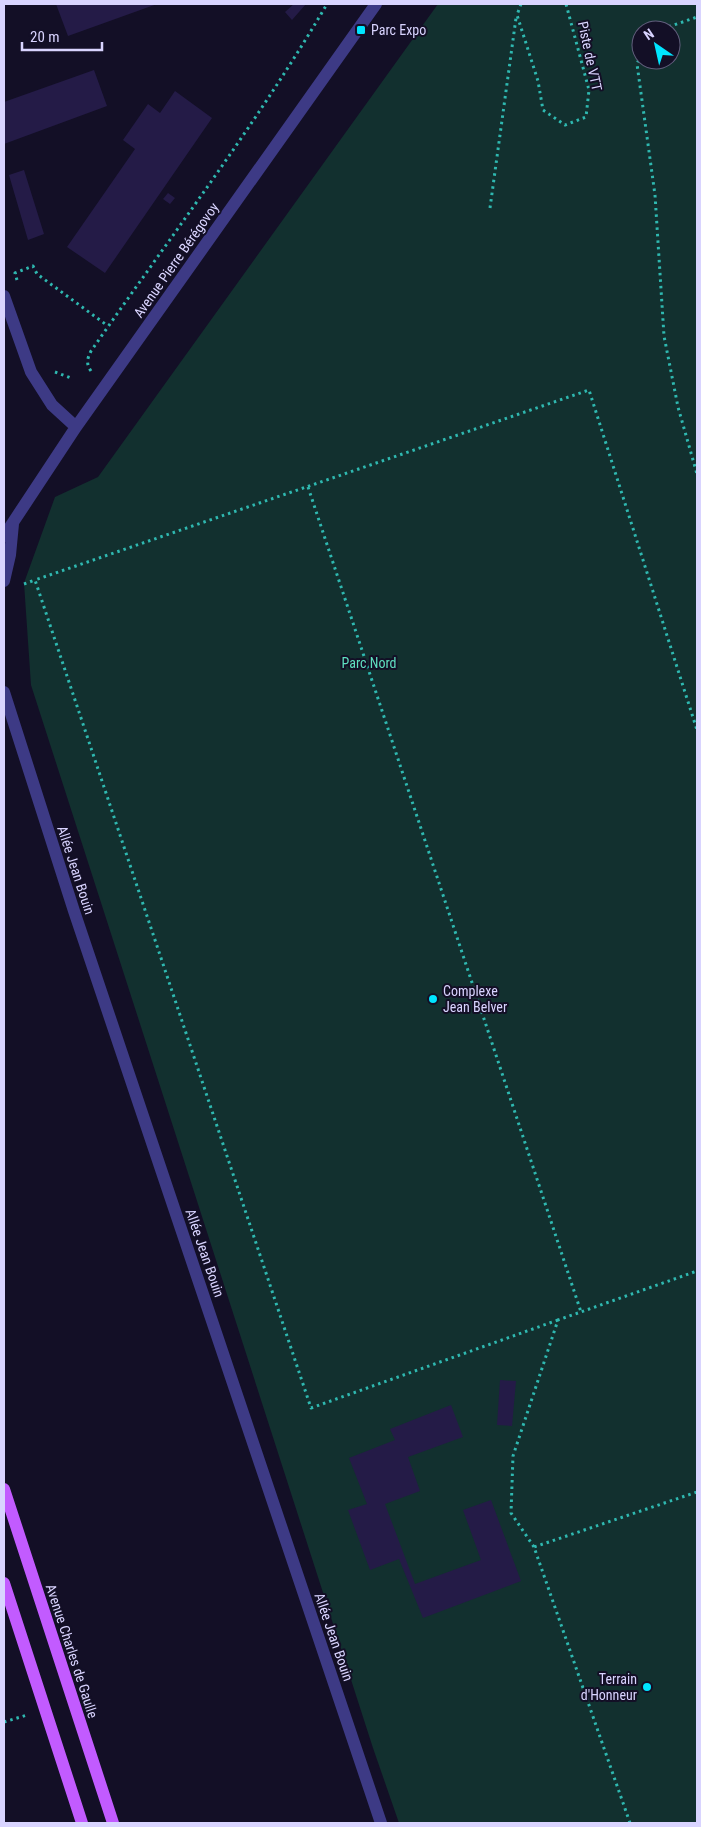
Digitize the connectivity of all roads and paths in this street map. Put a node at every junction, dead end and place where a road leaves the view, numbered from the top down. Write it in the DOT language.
graph roads {
  1 [pos="327,4"];
  2 [pos="376,4"];
  3 [pos="521,4"];
  4 [pos="566,4"];
  5 [pos="517,15"];
  6 [pos="697,17"];
  7 [pos="681,23"];
  8 [pos="638,70"];
  9 [pos="490,208"];
  10 [pos="18,282"];
  11 [pos="4,296"];
  12 [pos="8,323"];
  13 [pos="108,326"];
  14 [pos="53,370"];
  15 [pos="71,378"];
  16 [pos="106,386"];
  17 [pos="76,427"];
  18 [pos="697,474"];
  19 [pos="308,487"];
  20 [pos="13,523"];
  21 [pos="4,536"];
  22 [pos="4,581"];
  23 [pos="4,692"];
  24 [pos="697,730"];
  25 [pos="697,1271"];
  26 [pos="581,1312"];
  27 [pos="558,1320"];
  28 [pos="4,1489"];
  29 [pos="697,1492"];
  30 [pos="534,1547"];
  31 [pos="4,1583"];
  32 [pos="82,1823"];
  33 [pos="113,1823"];
  34 [pos="381,1823"];
  35 [pos="630,1823"];
  1 -- 13 [label="path"];
  2 -- 16 [label="street, Avenue Pierre Bérégovoy"];
  3 -- 5 [label="path"];
  4 -- 5 [label="path, Piste de VTT"];
  5 -- 9 [label="path"];
  6 -- 7 [label="path"];
  8 -- 18 [label="path"];
  10 -- 13 [label="path"];
  11 -- 12 [label="street"];
  12 -- 17 [label="street"];
  13 -- 16 [label="path"];
  14 -- 15 [label="path"];
  16 -- 17 [label="street, Avenue Pierre Bérégovoy"];
  17 -- 20 [label="street, Avenue Pierre Bérégovoy"];
  19 -- 24 [label="path"];
  19 -- 26 [label="path"];
  19 -- 27 [label="path"];
  20 -- 21 [label="street, Avenue Pierre Bérégovoy"];
  20 -- 22 [label="street"];
  23 -- 34 [label="street, Allée Jean Bouin"];
  25 -- 26 [label="path"];
  26 -- 27 [label="path"];
  27 -- 30 [label="path"];
  28 -- 33 [label="main road, Avenue Charles de Gaulle"];
  29 -- 30 [label="path"];
  30 -- 35 [label="path"];
  31 -- 32 [label="main road"];
}
